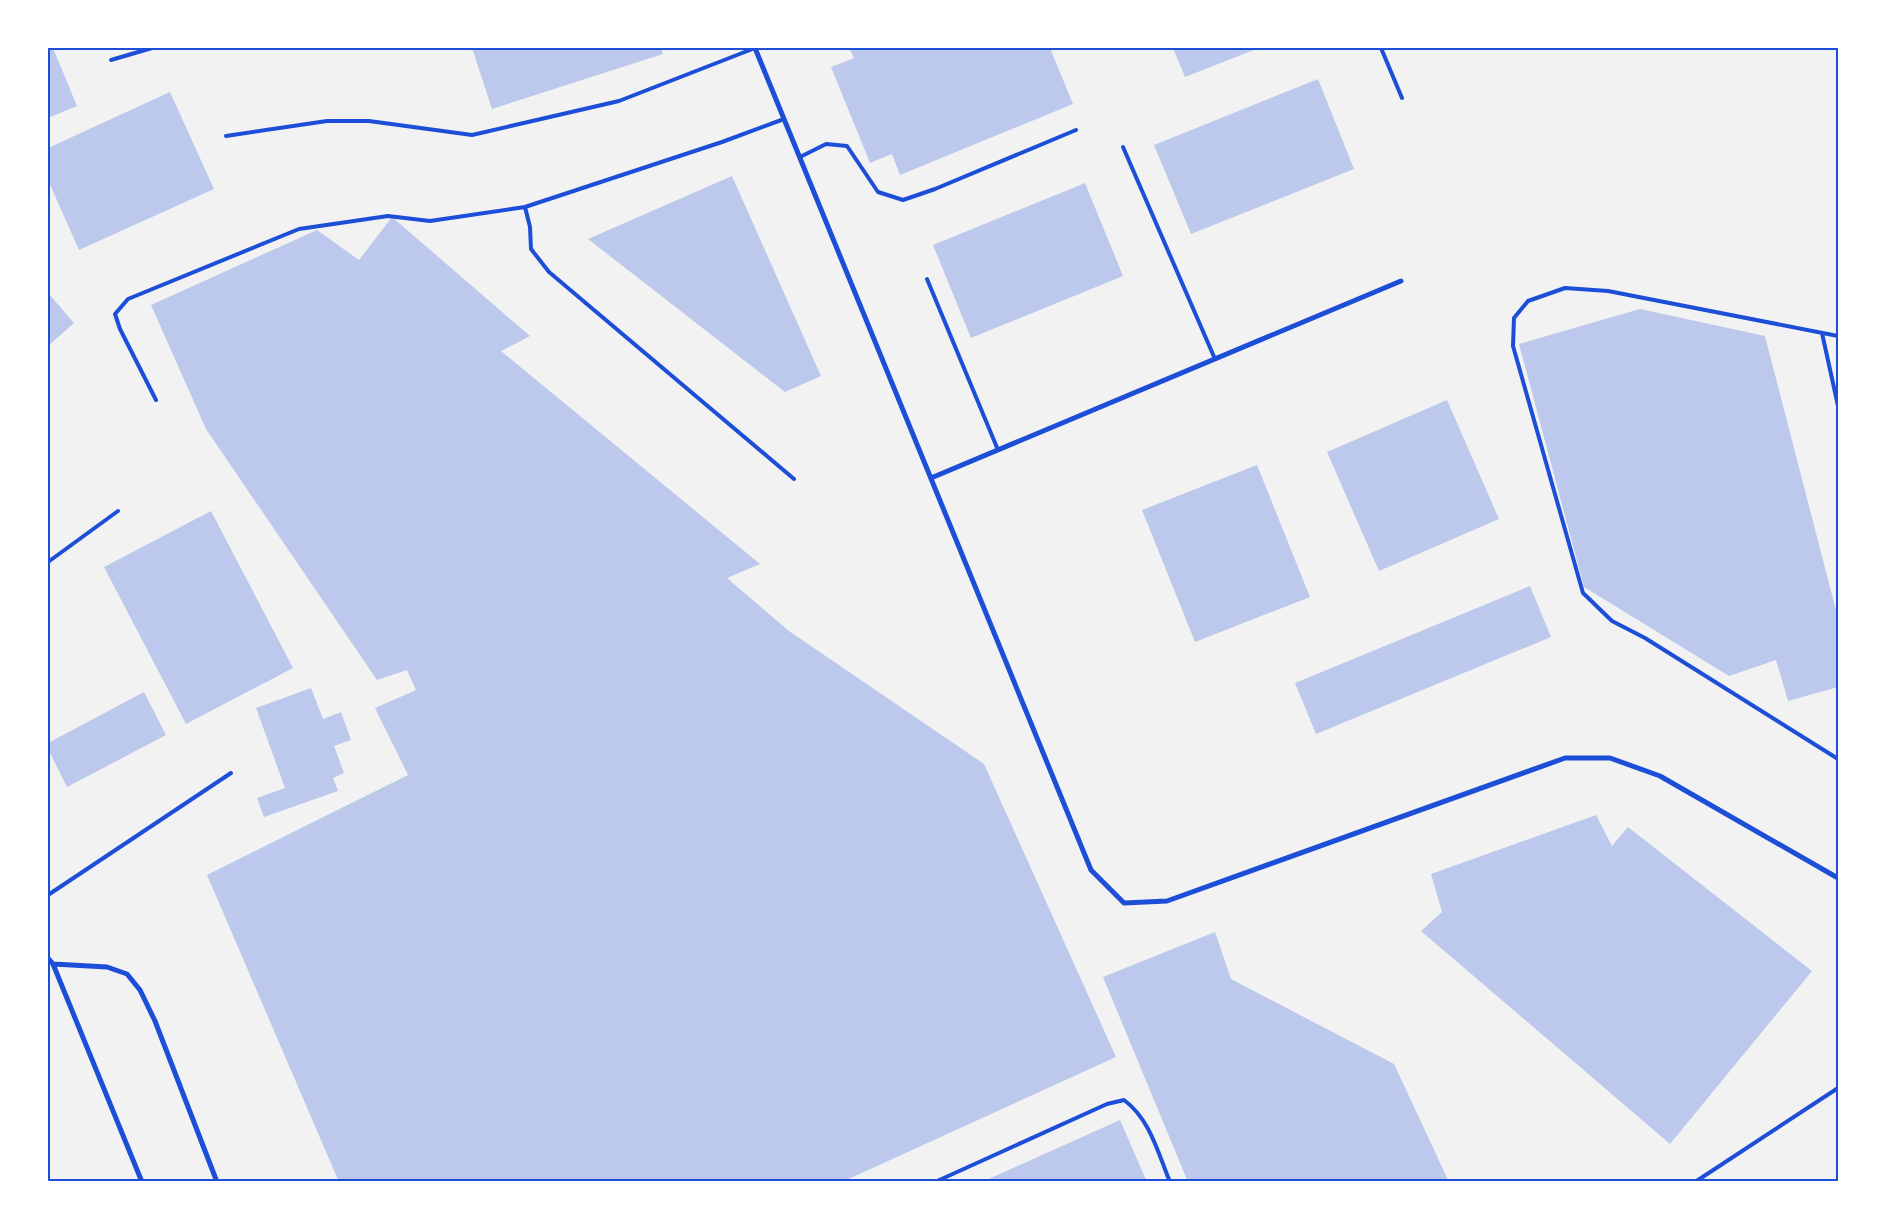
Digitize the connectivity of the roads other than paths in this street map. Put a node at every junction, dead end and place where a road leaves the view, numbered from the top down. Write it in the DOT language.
graph roads {
  1 [pos="152,48"];
  2 [pos="755,48"];
  3 [pos="1382,48"];
  4 [pos="111,60"];
  5 [pos="1402,98"];
  6 [pos="784,119"];
  7 [pos="1076,130"];
  8 [pos="226,136"];
  9 [pos="1123,147"];
  10 [pos="800,157"];
  11 [pos="525,207"];
  12 [pos="927,279"];
  13 [pos="1401,281"];
  14 [pos="1822,333"];
  15 [pos="1838,336"];
  16 [pos="1215,359"];
  17 [pos="156,400"];
  18 [pos="1838,406"];
  19 [pos="998,450"];
  20 [pos="931,478"];
  21 [pos="794,479"];
  22 [pos="118,511"];
  23 [pos="48,562"];
  24 [pos="1838,759"];
  25 [pos="231,773"];
  26 [pos="1838,878"];
  27 [pos="48,895"];
  28 [pos="48,958"];
  29 [pos="53,964"];
  30 [pos="1838,1088"];
  31 [pos="142,1182"];
  32 [pos="217,1182"];
  33 [pos="935,1182"];
  34 [pos="1170,1182"];
  35 [pos="1695,1182"];
  1 -- 4 [label="lane"];
  2 -- 6 [label="street"];
  2 -- 8 [label="lane"];
  3 -- 5 [label="lane"];
  6 -- 10 [label="street"];
  6 -- 11 [label="lane"];
  7 -- 10 [label="lane"];
  9 -- 16 [label="lane"];
  10 -- 20 [label="street"];
  11 -- 17 [label="lane"];
  11 -- 21 [label="lane"];
  12 -- 19 [label="lane"];
  13 -- 16 [label="street"];
  14 -- 15 [label="lane"];
  14 -- 18 [label="lane"];
  14 -- 24 [label="lane"];
  16 -- 19 [label="street"];
  19 -- 20 [label="street"];
  20 -- 26 [label="street"];
  22 -- 23 [label="lane"];
  25 -- 27 [label="lane"];
  28 -- 29 [label="street"];
  29 -- 31 [label="street"];
  29 -- 32 [label="street"];
  30 -- 35 [label="lane"];
  33 -- 34 [label="lane"];
}
